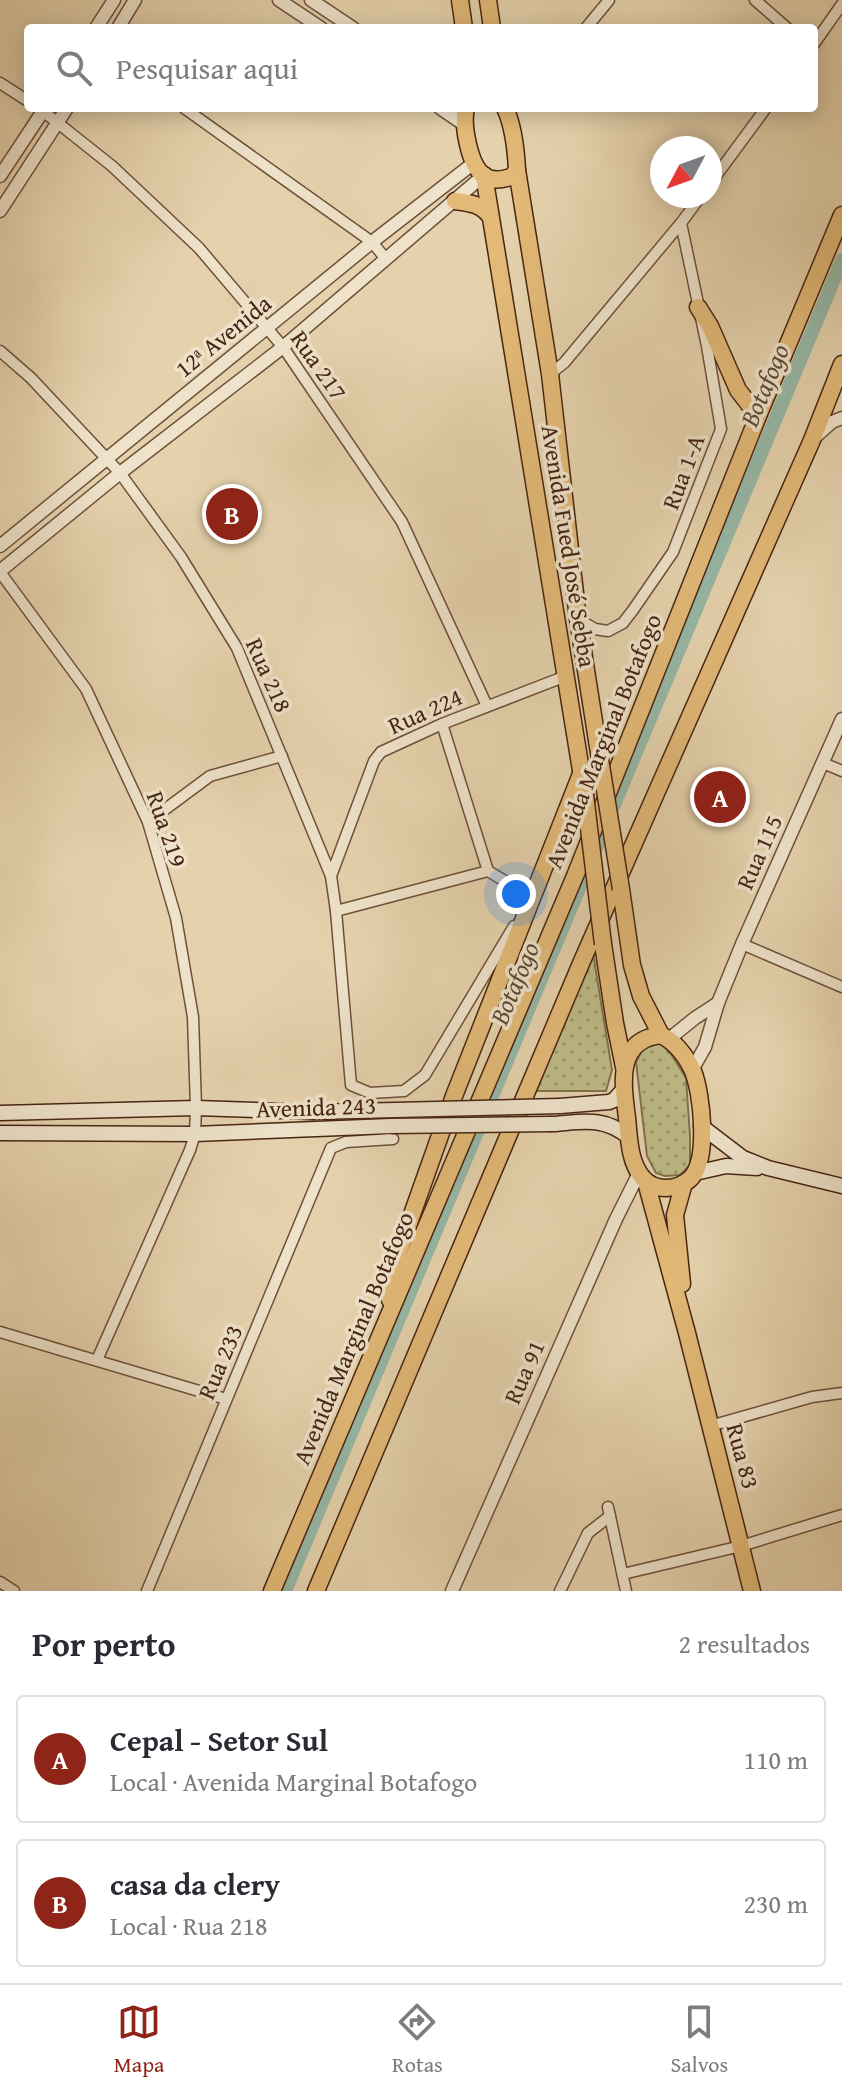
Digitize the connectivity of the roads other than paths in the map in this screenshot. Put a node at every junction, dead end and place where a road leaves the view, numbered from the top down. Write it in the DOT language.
graph roads {
  1 [pos="114,0"];
  2 [pos="135,0"];
  3 [pos="279,0"];
  4 [pos="311,0"];
  5 [pos="460,0"];
  6 [pos="488,0"];
  7 [pos="609,0"];
  8 [pos="755,0"];
  9 [pos="842,4"];
  10 [pos="99,24"];
  11 [pos="120,24"];
  12 [pos="315,24"];
  13 [pos="347,24"];
  14 [pos="463,24"];
  15 [pos="491,24"];
  16 [pos="589,24"];
  17 [pos="782,24"];
  18 [pos="818,38"];
  19 [pos="0,83"];
  20 [pos="24,98"];
  21 [pos="40,112"];
  22 [pos="45,112"];
  23 [pos="65,112"];
  24 [pos="190,112"];
  25 [pos="509,112"];
  26 [pos="763,112"];
  27 [pos="466,116"];
  28 [pos="58,123"];
  29 [pos="722,168"];
  30 [pos="479,169"];
  31 [pos="517,170"];
  32 [pos="0,176"];
  33 [pos="455,201"];
  34 [pos="692,208"];
  35 [pos="0,211"];
  36 [pos="842,215"];
  37 [pos="490,216"];
  38 [pos="681,223"];
  39 [pos="372,242"];
  40 [pos="385,258"];
  41 [pos="698,307"];
  42 [pos="268,328"];
  43 [pos="283,347"];
  44 [pos="0,351"];
  45 [pos="842,364"];
  46 [pos="550,374"];
  47 [pos="758,416"];
  48 [pos="842,418"];
  49 [pos="812,440"];
  50 [pos="107,458"];
  51 [pos="120,473"];
  52 [pos="0,546"];
  53 [pos="0,572"];
  54 [pos="578,619"];
  55 [pos="566,676"];
  56 [pos="487,706"];
  57 [pos="842,719"];
  58 [pos="442,724"];
  59 [pos="596,742"];
  60 [pos="282,756"];
  61 [pos="823,763"];
  62 [pos="842,771"];
  63 [pos="581,774"];
  64 [pos="148,822"];
  65 [pos="488,871"];
  66 [pos="331,876"];
  67 [pos="534,893"];
  68 [pos="336,911"];
  69 [pos="742,944"];
  70 [pos="842,987"];
  71 [pos="718,1003"];
  72 [pos="665,1037"];
  73 [pos="624,1067"];
  74 [pos="692,1070"];
  75 [pos="624,1089"];
  76 [pos="196,1108"];
  77 [pos="0,1113"];
  78 [pos="701,1126"];
  79 [pos="392,1132"];
  80 [pos="0,1133"];
  81 [pos="195,1134"];
  82 [pos="629,1137"];
  83 [pos="768,1168"];
  84 [pos="643,1177"];
  85 [pos="689,1178"];
  86 [pos="842,1186"];
  87 [pos="388,1317"];
  88 [pos="0,1332"];
  89 [pos="687,1333"];
  90 [pos="97,1360"];
  91 [pos="842,1393"];
  92 [pos="226,1399"];
  93 [pos="710,1426"];
  94 [pos="842,1515"];
  95 [pos="741,1546"];
  96 [pos="623,1574"];
  97 [pos="0,1582"];
  98 [pos="14,1591"];
  99 [pos="147,1591"];
  100 [pos="272,1591"];
  101 [pos="316,1591"];
  102 [pos="452,1591"];
  103 [pos="560,1591"];
  104 [pos="626,1591"];
  105 [pos="752,1591"];
  1 -- 10 [label="street"];
  2 -- 11 [label="street"];
  3 -- 12 [label="street"];
  4 -- 13 [label="street"];
  5 -- 14 [label="main road"];
  6 -- 15 [label="main road"];
  7 -- 16 [label="street"];
  8 -- 17 [label="street"];
  9 -- 18 [label="street"];
  19 -- 20 [label="street"];
  21 -- 32 [label="street"];
  22 -- 28 [label="street, Rua 217"];
  23 -- 28 [label="street"];
  24 -- 39 [label="street"];
  25 -- 31 [label="main road, Avenida Fued José Sebba"];
  26 -- 29 [label="street"];
  27 -- 30 [label="main road, Avenida Fued José Sebba"];
  28 -- 35 [label="street"];
  28 -- 42 [label="street, Rua 217"];
  30 -- 31 [label="main road"];
  30 -- 33 [label="street, 12ª Avenida"];
  30 -- 37 [label="main road, Avenida Fued José Sebba"];
  30 -- 39 [label="street, 12ª Avenida"];
  31 -- 46 [label="main road, Avenida Fued José Sebba"];
  33 -- 37 [label="main road"];
  33 -- 40 [label="street, 12ª Avenida"];
  34 -- 38 [label="street"];
  36 -- 47 [label="main road, Avenida Marginal Botafogo"];
  37 -- 55 [label="main road, Avenida Fued José Sebba"];
  38 -- 41 [label="street, Rua 1-A"];
  38 -- 46 [label="street"];
  39 -- 40 [label="street"];
  39 -- 42 [label="street, 12ª Avenida"];
  40 -- 43 [label="street, 12ª Avenida"];
  41 -- 47 [label="main road"];
  41 -- 54 [label="street, Rua 1-A"];
  42 -- 43 [label="street, Rua 217"];
  42 -- 50 [label="street, 12ª Avenida"];
  43 -- 51 [label="street, 12ª Avenida"];
  43 -- 56 [label="street, Rua 217"];
  44 -- 50 [label="street, Rua 218"];
  45 -- 49 [label="main road"];
  46 -- 54 [label="main road, Avenida Fued José Sebba"];
  47 -- 87 [label="main road, Avenida Marginal Botafogo"];
  48 -- 49 [label="street"];
  49 -- 101 [label="main road"];
  50 -- 51 [label="street, Rua 218"];
  50 -- 52 [label="street, 12ª Avenida"];
  51 -- 53 [label="street, 12ª Avenida"];
  51 -- 60 [label="street, Rua 218"];
  53 -- 64 [label="street, Rua 219"];
  54 -- 59 [label="main road, Avenida Fued José Sebba"];
  55 -- 56 [label="street, Rua 224"];
  55 -- 59 [label="main road"];
  55 -- 63 [label="main road, Avenida Fued José Sebba"];
  56 -- 58 [label="street, Rua 224"];
  57 -- 61 [label="street, Rua 115"];
  58 -- 65 [label="street"];
  58 -- 66 [label="street, Rua 224"];
  59 -- 72 [label="main road, Avenida Fued José Sebba, bridge"];
  60 -- 64 [label="street"];
  60 -- 66 [label="street, Rua 218"];
  61 -- 62 [label="street"];
  61 -- 69 [label="street, Rua 115"];
  63 -- 67 [label="main road"];
  63 -- 73 [label="main road, Avenida Fued José Sebba, bridge"];
  64 -- 76 [label="street, Rua 219"];
  65 -- 67 [label="street"];
  65 -- 68 [label="street"];
  66 -- 68 [label="street, Rua 218"];
  67 -- 68 [label="street, Rua 218"];
  67 -- 87 [label="main road"];
  69 -- 70 [label="street"];
  69 -- 71 [label="street, Rua 115"];
  71 -- 72 [label="street"];
  71 -- 74 [label="street, Rua 115"];
  72 -- 73 [label="main road"];
  72 -- 74 [label="main road, Avenida Fued José Sebba"];
  73 -- 75 [label="main road, Avenida Fued José Sebba"];
  74 -- 78 [label="main road, Rua 83"];
  75 -- 76 [label="main road, Avenida 243, bridge"];
  75 -- 82 [label="main road, Avenida Fued José Sebba"];
  76 -- 77 [label="main road, Avenida 243"];
  76 -- 81 [label="street, Rua 219"];
  78 -- 83 [label="main road"];
  78 -- 85 [label="main road, Rua 83"];
  79 -- 81 [label="main road, Avenida 243"];
  79 -- 82 [label="main road, Avenida 243, bridge"];
  79 -- 92 [label="street, Rua 233"];
  80 -- 81 [label="main road, Avenida 243"];
  81 -- 90 [label="street, Rua 219"];
  82 -- 84 [label="main road, Rua 83"];
  83 -- 85 [label="main road"];
  83 -- 86 [label="main road"];
  84 -- 85 [label="main road"];
  84 -- 89 [label="main road, Rua 83"];
  84 -- 102 [label="street, Rua 91"];
  85 -- 89 [label="main road, Rua 83"];
  87 -- 100 [label="main road, Avenida Marginal Botafogo"];
  88 -- 90 [label="street"];
  89 -- 93 [label="main road, Rua 83"];
  90 -- 92 [label="street"];
  91 -- 93 [label="street"];
  92 -- 99 [label="street, Rua 233"];
  93 -- 95 [label="main road, Rua 83"];
  94 -- 95 [label="street"];
  95 -- 96 [label="street"];
  95 -- 105 [label="main road, Rua 83"];
  96 -- 103 [label="street"];
  96 -- 104 [label="street"];
  97 -- 98 [label="street"];
}
